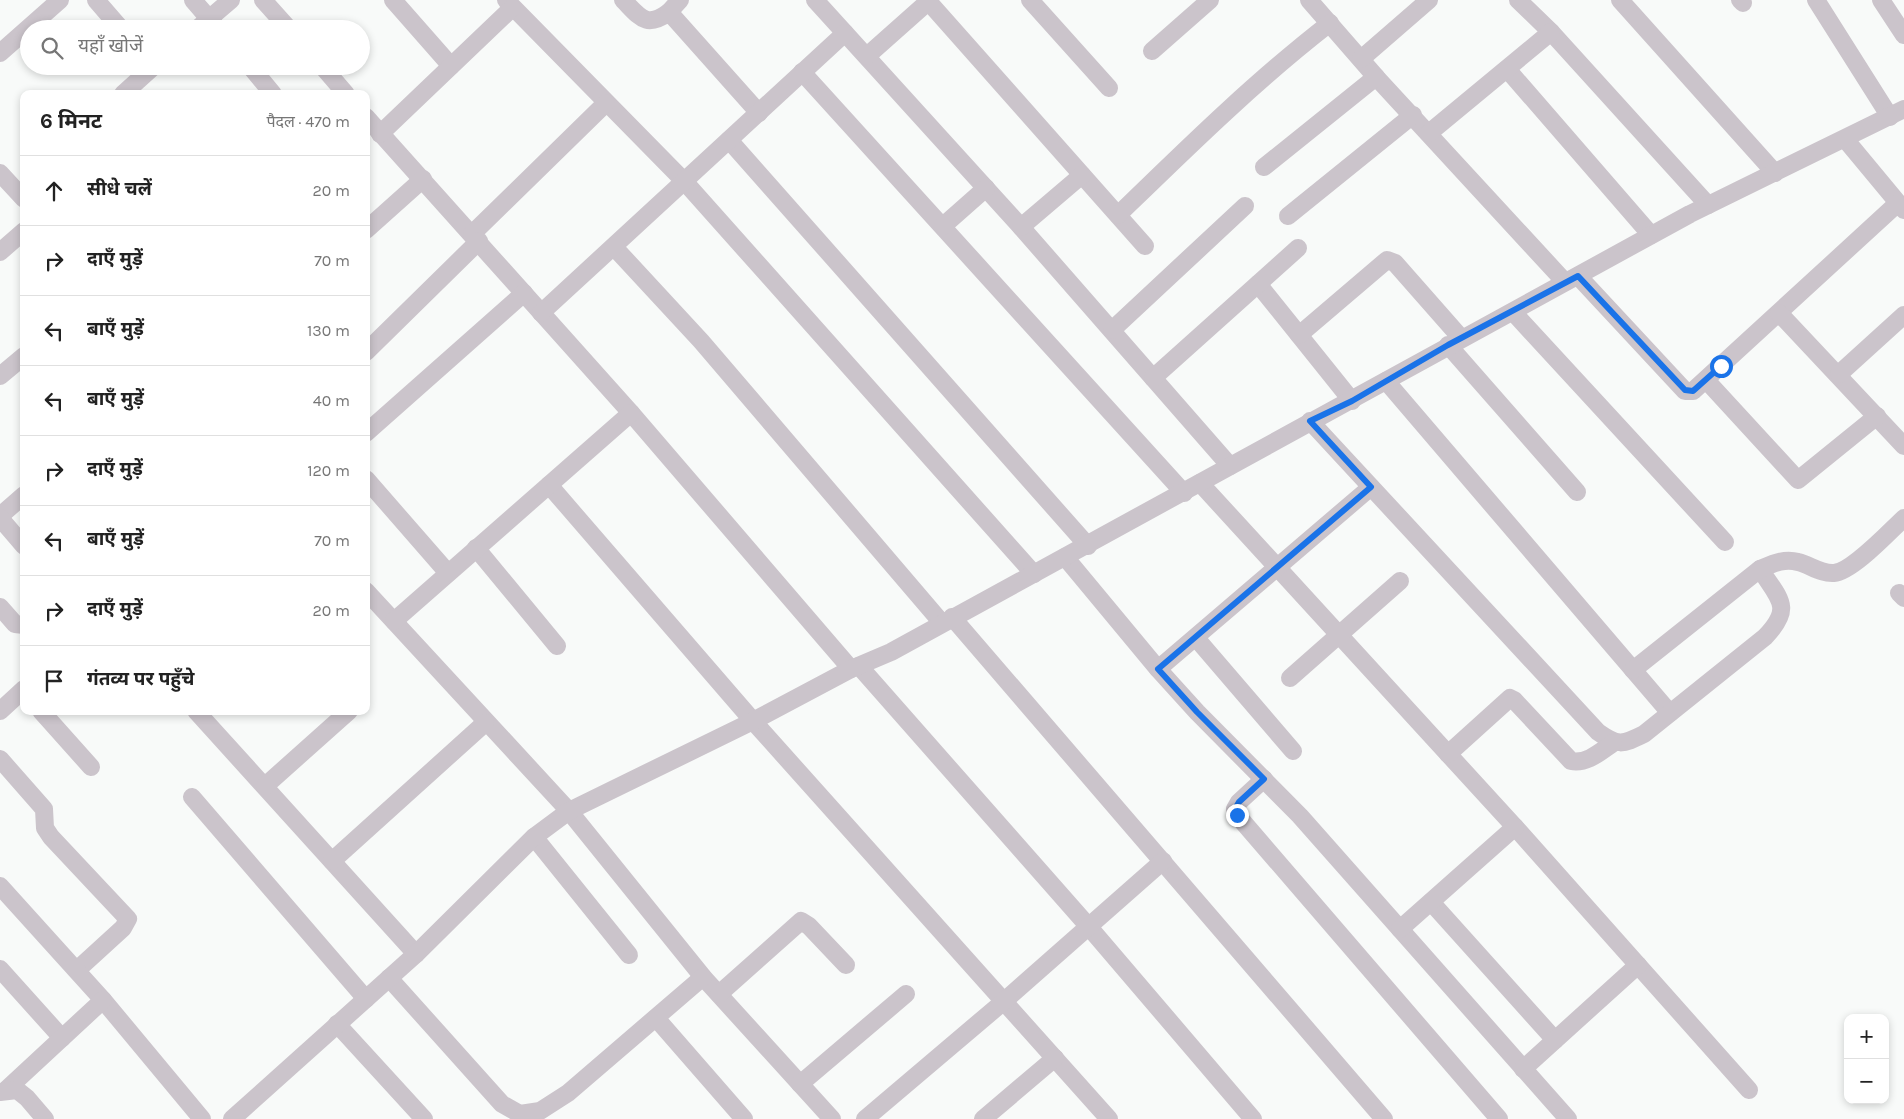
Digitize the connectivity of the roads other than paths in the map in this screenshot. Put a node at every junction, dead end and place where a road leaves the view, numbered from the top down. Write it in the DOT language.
graph roads {
  1 [pos="60,0"];
  2 [pos="96,0"];
  3 [pos="193,0"];
  4 [pos="232,0"];
  5 [pos="263,0"];
  6 [pos="393,0"];
  7 [pos="623,0"];
  8 [pos="815,0"];
  9 [pos="1030,0"];
  10 [pos="1210,0"];
  11 [pos="1309,0"];
  12 [pos="1429,0"];
  13 [pos="1518,0"];
  14 [pos="1620,0"];
  15 [pos="1816,0"];
  16 [pos="1882,0"];
  17 [pos="928,1"];
  18 [pos="509,4"];
  19 [pos="674,6"];
  20 [pos="37,20"];
  21 [pos="113,20"];
  22 [pos="205,20"];
  23 [pos="213,20"];
  24 [pos="280,20"];
  25 [pos="1330,23"];
  26 [pos="1550,32"];
  27 [pos="845,33"];
  28 [pos="20,35"];
  29 [pos="1904,35"];
  30 [pos="1152,50"];
  31 [pos="0,53"];
  32 [pos="867,56"];
  33 [pos="1361,59"];
  34 [pos="451,66"];
  35 [pos="1507,69"];
  36 [pos="802,72"];
  37 [pos="144,75"];
  38 [pos="257,75"];
  39 [pos="330,75"];
  40 [pos="1376,77"];
  41 [pos="1109,88"];
  42 [pos="127,90"];
  43 [pos="270,90"];
  44 [pos="343,90"];
  45 [pos="606,103"];
  46 [pos="759,112"];
  47 [pos="1897,113"];
  48 [pos="1413,115"];
  49 [pos="370,122"];
  50 [pos="1429,133"];
  51 [pos="380,134"];
  52 [pos="1845,139"];
  53 [pos="729,140"];
  54 [pos="1264,167"];
  55 [pos="0,172"];
  56 [pos="1775,173"];
  57 [pos="1082,175"];
  58 [pos="423,179"];
  59 [pos="684,181"];
  60 [pos="986,188"];
  61 [pos="20,194"];
  62 [pos="1708,205"];
  63 [pos="1245,206"];
  64 [pos="1901,207"];
  65 [pos="1118,215"];
  66 [pos="1288,216"];
  67 [pos="370,226"];
  68 [pos="943,226"];
  69 [pos="1021,227"];
  70 [pos="20,234"];
  71 [pos="1651,236"];
  72 [pos="476,237"];
  73 [pos="1145,246"];
  74 [pos="614,247"];
  75 [pos="1298,248"];
  76 [pos="0,252"];
  77 [pos="1572,279"];
  78 [pos="1258,284"];
  79 [pos="524,294"];
  80 [pos="1513,312"];
  81 [pos="541,313"];
  82 [pos="1779,313"];
  83 [pos="1904,315"];
  84 [pos="1112,330"];
  85 [pos="1300,335"];
  86 [pos="1455,342"];
  87 [pos="370,348"];
  88 [pos="20,359"];
  89 [pos="1839,374"];
  90 [pos="0,376"];
  91 [pos="1153,378"];
  92 [pos="1706,380"];
  93 [pos="1386,381"];
  94 [pos="1352,401"];
  95 [pos="630,413"];
  96 [pos="1877,416"];
  97 [pos="1310,421"];
  98 [pos="370,429"];
  99 [pos="1904,446"];
  100 [pos="1230,466"];
  101 [pos="1200,483"];
  102 [pos="370,484"];
  103 [pos="549,486"];
  104 [pos="1371,487"];
  105 [pos="1577,492"];
  106 [pos="1184,493"];
  107 [pos="20,499"];
  108 [pos="0,517"];
  109 [pos="1904,518"];
  110 [pos="20,541"];
  111 [pos="1725,542"];
  112 [pos="1088,546"];
  113 [pos="476,548"];
  114 [pos="1065,557"];
  115 [pos="1279,567"];
  116 [pos="1760,568"];
  117 [pos="448,573"];
  118 [pos="1034,574"];
  119 [pos="1400,581"];
  120 [pos="370,595"];
  121 [pos="0,607"];
  122 [pos="947,620"];
  123 [pos="394,621"];
  124 [pos="20,625"];
  125 [pos="1340,634"];
  126 [pos="1196,638"];
  127 [pos="557,646"];
  128 [pos="855,668"];
  129 [pos="1158,669"];
  130 [pos="1633,670"];
  131 [pos="1290,678"];
  132 [pos="20,693"];
  133 [pos="0,711"];
  134 [pos="1670,713"];
  135 [pos="45,715"];
  136 [pos="200,715"];
  137 [pos="345,715"];
  138 [pos="753,721"];
  139 [pos="485,723"];
  140 [pos="1613,743"];
  141 [pos="1293,751"];
  142 [pos="1448,754"];
  143 [pos="0,759"];
  144 [pos="91,767"];
  145 [pos="1264,779"];
  146 [pos="265,786"];
  147 [pos="192,797"];
  148 [pos="569,811"];
  149 [pos="1515,827"];
  150 [pos="534,836"];
  151 [pos="332,861"];
  152 [pos="1163,862"];
  153 [pos="0,886"];
  154 [pos="1431,902"];
  155 [pos="1089,927"];
  156 [pos="1400,928"];
  157 [pos="416,954"];
  158 [pos="629,955"];
  159 [pos="846,965"];
  160 [pos="1638,965"];
  161 [pos="0,969"];
  162 [pos="77,970"];
  163 [pos="703,977"];
  164 [pos="389,978"];
  165 [pos="719,994"];
  166 [pos="906,994"];
  167 [pos="366,999"];
  168 [pos="103,1000"];
  169 [pos="1003,1002"];
  170 [pos="656,1018"];
  171 [pos="337,1024"];
  172 [pos="62,1038"];
  173 [pos="1555,1040"];
  174 [pos="1055,1058"];
  175 [pos="1523,1069"];
  176 [pos="800,1084"];
  177 [pos="1749,1090"];
  178 [pos="3,1091"];
  179 [pos="740,1117"];
  180 [pos="45,1119"];
  181 [pos="202,1119"];
  182 [pos="232,1119"];
  183 [pos="424,1119"];
  184 [pos="832,1119"];
  185 [pos="865,1119"];
  186 [pos="983,1119"];
  187 [pos="1109,1119"];
  188 [pos="1253,1119"];
  189 [pos="1384,1119"];
  190 [pos="1499,1119"];
  191 [pos="1568,1119"];
  1 -- 20 [label="street"];
  2 -- 21 [label="street"];
  3 -- 22 [label="street"];
  4 -- 23 [label="street"];
  5 -- 24 [label="street"];
  6 -- 34 [label="street"];
  7 -- 19 [label="street"];
  8 -- 27 [label="street"];
  9 -- 41 [label="street"];
  10 -- 30 [label="street"];
  11 -- 25 [label="street"];
  12 -- 33 [label="street"];
  13 -- 26 [label="street"];
  14 -- 56 [label="street"];
  15 -- 47 [label="street"];
  16 -- 29 [label="street"];
  17 -- 32 [label="street"];
  17 -- 57 [label="street"];
  18 -- 34 [label="street"];
  18 -- 45 [label="street"];
  19 -- 46 [label="street"];
  25 -- 33 [label="street"];
  25 -- 65 [label="street"];
  26 -- 35 [label="street"];
  26 -- 62 [label="street"];
  27 -- 32 [label="street"];
  27 -- 36 [label="street"];
  28 -- 31 [label="street"];
  32 -- 60 [label="street"];
  33 -- 40 [label="street"];
  34 -- 51 [label="street"];
  35 -- 50 [label="street"];
  35 -- 71 [label="street"];
  36 -- 46 [label="street"];
  36 -- 68 [label="street"];
  37 -- 42 [label="street"];
  38 -- 43 [label="street"];
  39 -- 44 [label="street"];
  40 -- 48 [label="street"];
  40 -- 54 [label="street"];
  45 -- 59 [label="street"];
  45 -- 72 [label="street"];
  46 -- 53 [label="street"];
  47 -- 52 [label="street"];
  48 -- 50 [label="street"];
  48 -- 66 [label="street"];
  49 -- 51 [label="street"];
  50 -- 77 [label="street"];
  51 -- 58 [label="street"];
  52 -- 56 [label="street"];
  52 -- 64 [label="street"];
  53 -- 59 [label="street"];
  53 -- 112 [label="street"];
  55 -- 61 [label="street"];
  56 -- 62 [label="street"];
  57 -- 65 [label="street"];
  57 -- 69 [label="street"];
  58 -- 67 [label="street"];
  58 -- 72 [label="street"];
  59 -- 74 [label="street"];
  59 -- 118 [label="street"];
  60 -- 68 [label="street"];
  60 -- 69 [label="street"];
  62 -- 71 [label="street"];
  63 -- 84 [label="street"];
  64 -- 82 [label="street"];
  65 -- 73 [label="street"];
  68 -- 106 [label="street"];
  69 -- 84 [label="street"];
  70 -- 76 [label="street"];
  71 -- 77 [label="street"];
  72 -- 79 [label="street"];
  72 -- 87 [label="street"];
  74 -- 81 [label="street"];
  74 -- 122 [label="street"];
  75 -- 78 [label="street"];
  77 -- 80 [label="street"];
  77 -- 92 [label="street"];
  78 -- 85 [label="street"];
  78 -- 91 [label="street"];
  79 -- 81 [label="street"];
  79 -- 98 [label="street"];
  80 -- 86 [label="street"];
  80 -- 111 [label="street"];
  81 -- 95 [label="street"];
  82 -- 89 [label="street"];
  82 -- 92 [label="street"];
  83 -- 89 [label="street"];
  84 -- 91 [label="street"];
  85 -- 86 [label="street"];
  85 -- 94 [label="street"];
  86 -- 93 [label="street"];
  86 -- 105 [label="street"];
  88 -- 90 [label="street"];
  89 -- 96 [label="street"];
  91 -- 100 [label="street"];
  92 -- 96 [label="street"];
  93 -- 94 [label="street"];
  93 -- 130 [label="street"];
  94 -- 97 [label="street"];
  95 -- 103 [label="street"];
  95 -- 128 [label="street"];
  96 -- 99 [label="street"];
  97 -- 100 [label="street"];
  97 -- 104 [label="street"];
  100 -- 101 [label="street"];
  101 -- 106 [label="street"];
  101 -- 115 [label="street"];
  102 -- 117 [label="street"];
  103 -- 113 [label="street"];
  103 -- 138 [label="street"];
  104 -- 115 [label="street"];
  104 -- 140 [label="street"];
  106 -- 112 [label="street"];
  107 -- 108 [label="street"];
  108 -- 110 [label="street"];
  109 -- 116 [label="street"];
  112 -- 114 [label="street"];
  113 -- 117 [label="street"];
  113 -- 127 [label="street"];
  114 -- 118 [label="street"];
  114 -- 129 [label="street"];
  115 -- 125 [label="street"];
  115 -- 126 [label="street"];
  116 -- 130 [label="street"];
  116 -- 134 [label="street"];
  117 -- 123 [label="street"];
  118 -- 122 [label="street"];
  119 -- 125 [label="street"];
  120 -- 123 [label="street"];
  121 -- 124 [label="street"];
  122 -- 128 [label="street"];
  122 -- 152 [label="street"];
  123 -- 139 [label="street"];
  125 -- 131 [label="street"];
  125 -- 142 [label="street"];
  126 -- 129 [label="street"];
  126 -- 141 [label="street"];
  128 -- 138 [label="street"];
  128 -- 155 [label="street"];
  129 -- 145 [label="street"];
  130 -- 134 [label="street"];
  132 -- 133 [label="street"];
  134 -- 140 [label="street"];
  135 -- 144 [label="street"];
  136 -- 146 [label="street"];
  137 -- 146 [label="street"];
  138 -- 148 [label="street"];
  138 -- 169 [label="street"];
  139 -- 148 [label="street"];
  139 -- 151 [label="street"];
  140 -- 142 [label="street"];
  142 -- 149 [label="street"];
  143 -- 162 [label="street"];
  145 -- 156 [label="street"];
  145 -- 190 [label="street"];
  146 -- 151 [label="street"];
  147 -- 167 [label="street"];
  148 -- 150 [label="street"];
  148 -- 163 [label="street"];
  149 -- 154 [label="street"];
  149 -- 160 [label="street"];
  150 -- 157 [label="street"];
  150 -- 158 [label="street"];
  151 -- 157 [label="street"];
  152 -- 155 [label="street"];
  152 -- 189 [label="street"];
  153 -- 162 [label="street"];
  154 -- 156 [label="street"];
  154 -- 173 [label="street"];
  155 -- 169 [label="street"];
  155 -- 188 [label="street"];
  156 -- 175 [label="street"];
  157 -- 164 [label="street"];
  159 -- 165 [label="street"];
  160 -- 173 [label="street"];
  160 -- 177 [label="street"];
  161 -- 172 [label="street"];
  162 -- 168 [label="street"];
  163 -- 165 [label="street"];
  163 -- 170 [label="street"];
  164 -- 167 [label="street"];
  164 -- 170 [label="street"];
  165 -- 176 [label="street"];
  166 -- 176 [label="street"];
  167 -- 171 [label="street"];
  168 -- 172 [label="street"];
  168 -- 181 [label="street"];
  169 -- 174 [label="street"];
  169 -- 185 [label="street"];
  170 -- 179 [label="street"];
  171 -- 182 [label="street"];
  171 -- 183 [label="street"];
  172 -- 178 [label="street"];
  173 -- 175 [label="street"];
  174 -- 186 [label="street"];
  174 -- 187 [label="street"];
  175 -- 191 [label="street"];
  176 -- 184 [label="street"];
  178 -- 180 [label="street"];
}
